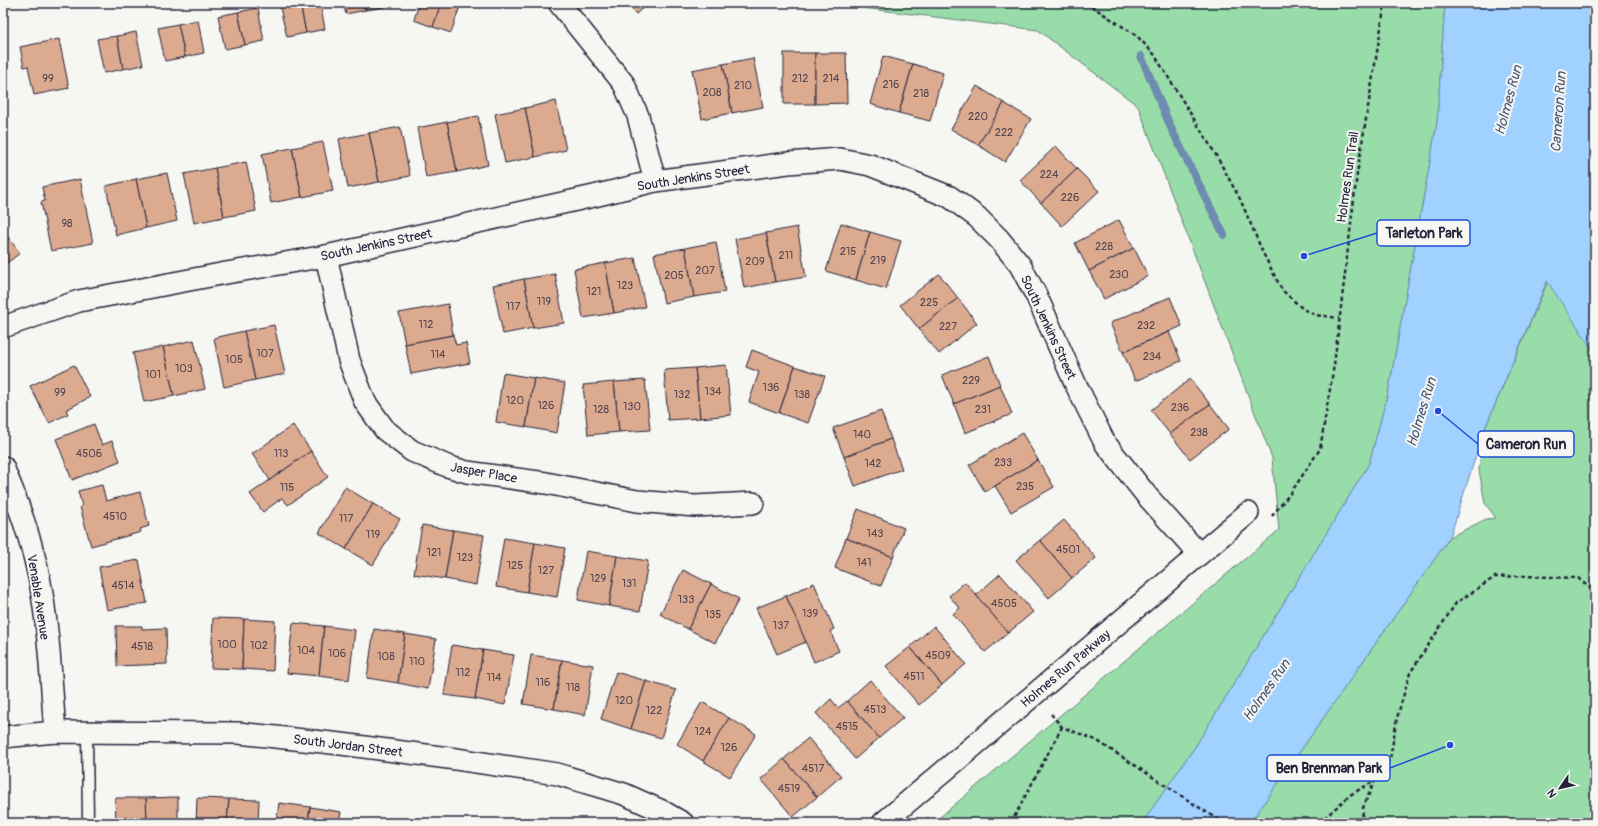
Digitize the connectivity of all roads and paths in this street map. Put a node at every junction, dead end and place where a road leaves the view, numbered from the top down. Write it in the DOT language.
graph roads {
  1 [pos="559,3"];
  2 [pos="1085,3"];
  3 [pos="1385,3"];
  4 [pos="655,181"];
  5 [pos="326,256"];
  6 [pos="1340,318"];
  7 [pos="3,327"];
  8 [pos="1320,449"];
  9 [pos="3,466"];
  10 [pos="753,503"];
  11 [pos="1248,513"];
  12 [pos="1199,554"];
  13 [pos="1595,592"];
  14 [pos="1051,714"];
  15 [pos="1062,727"];
  16 [pos="55,732"];
  17 [pos="87,732"];
  18 [pos="3,737"];
  19 [pos="1376,780"];
  20 [pos="88,823"];
  21 [pos="683,823"];
  22 [pos="883,823"];
  23 [pos="1011,823"];
  24 [pos="1223,823"];
  25 [pos="1320,823"];
  26 [pos="1362,823"];
  1 -- 4 [label="street"];
  2 -- 6 [label="path"];
  3 -- 6 [label="path, Holmes Run Trail"];
  4 -- 5 [label="street, South Jenkins Street"];
  4 -- 12 [label="street, South Jenkins Street"];
  5 -- 7 [label="street, South Jenkins Street"];
  5 -- 10 [label="street, Jasper Place"];
  6 -- 8 [label="path, Holmes Run Trail"];
  9 -- 16 [label="street, Venable Avenue"];
  11 -- 12 [label="street, Holmes Run Parkway"];
  12 -- 22 [label="street, Holmes Run Parkway"];
  13 -- 19 [label="path"];
  14 -- 15 [label="path"];
  15 -- 23 [label="path"];
  15 -- 24 [label="path"];
  16 -- 17 [label="street, South Jordan Street"];
  16 -- 18 [label="street, South Jordan Street"];
  17 -- 20 [label="lane"];
  17 -- 21 [label="street, South Jordan Street"];
  19 -- 25 [label="path"];
  19 -- 26 [label="path"];
}
